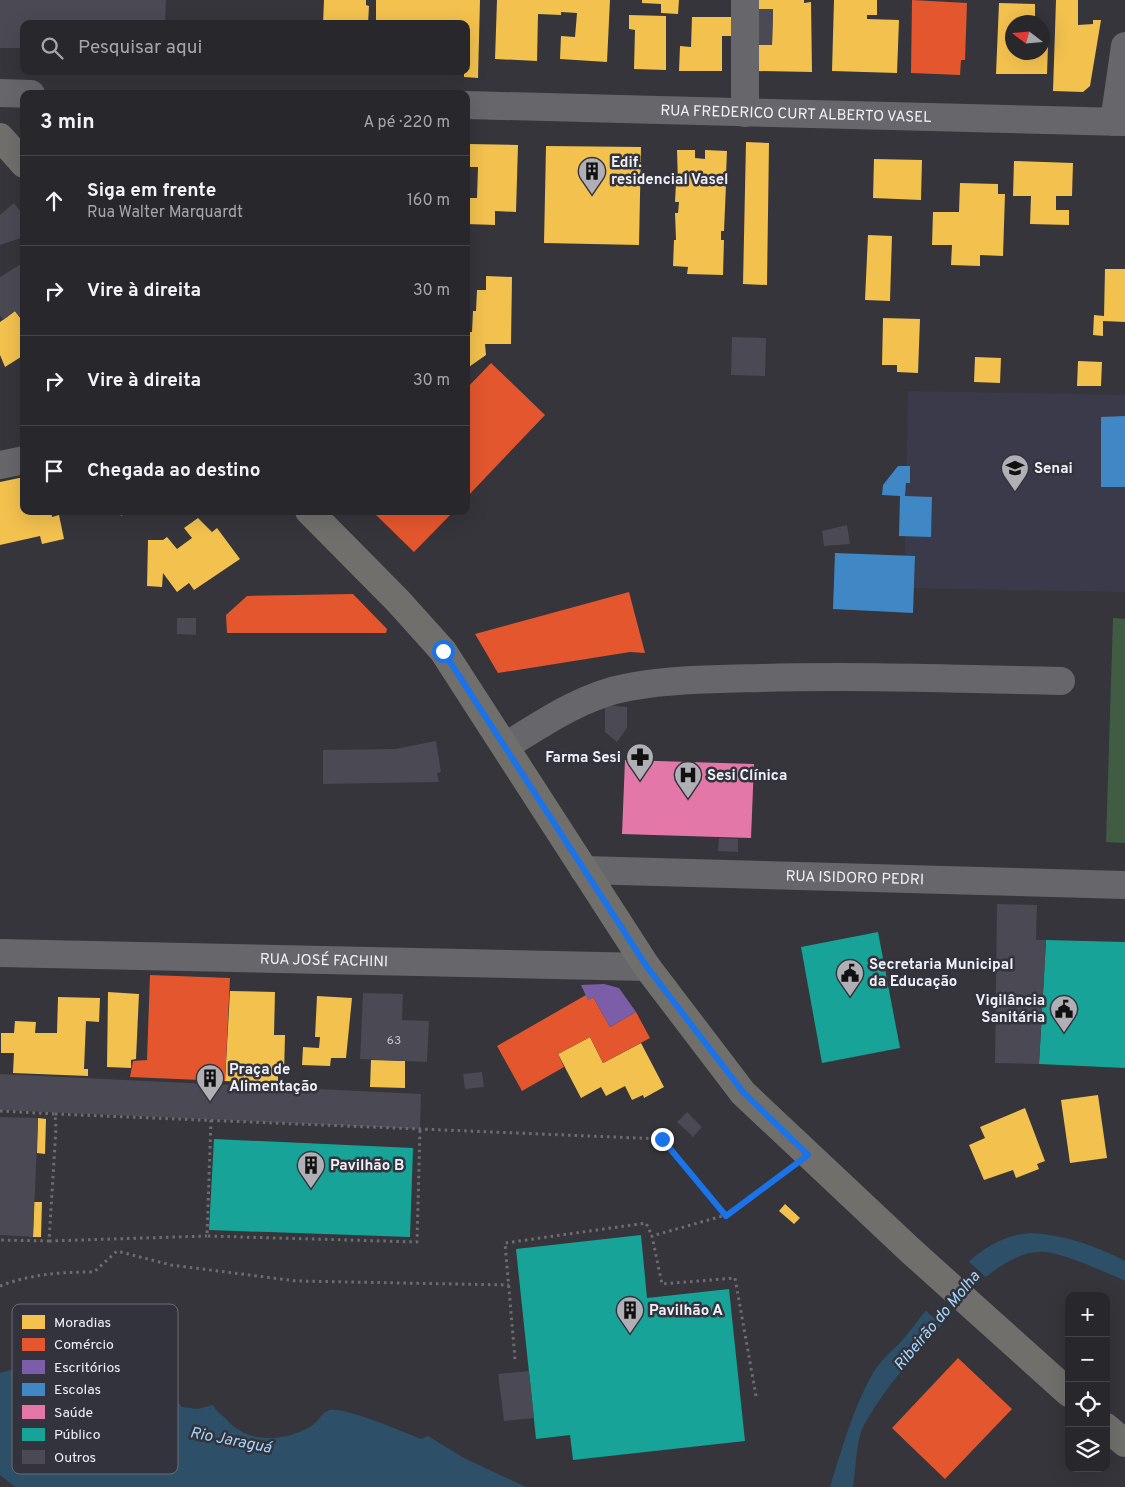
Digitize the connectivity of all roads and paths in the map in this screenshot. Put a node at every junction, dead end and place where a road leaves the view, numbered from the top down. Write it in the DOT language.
graph roads {
  1 [pos="746,0"];
  2 [pos="1125,46"];
  3 [pos="0,93"];
  4 [pos="20,94"];
  5 [pos="470,105"];
  6 [pos="745,113"];
  7 [pos="1120,122"];
  8 [pos="0,137"];
  9 [pos="20,160"];
  10 [pos="20,461"];
  11 [pos="0,465"];
  12 [pos="313,515"];
  13 [pos="1061,681"];
  14 [pos="506,746"];
  15 [pos="584,870"];
  16 [pos="1125,884"];
  17 [pos="0,953"];
  18 [pos="647,967"];
  19 [pos="0,1111"];
  20 [pos="55,1114"];
  21 [pos="211,1120"];
  22 [pos="420,1129"];
  23 [pos="808,1155"];
  24 [pos="726,1216"];
  25 [pos="207,1236"];
  26 [pos="652,1236"];
  27 [pos="0,1240"];
  28 [pos="49,1241"];
  29 [pos="509,1285"];
  30 [pos="0,1286"];
  31 [pos="515,1359"];
  32 [pos="1065,1389"];
  33 [pos="756,1396"];
  34 [pos="1110,1430"];
  35 [pos="1125,1443"];
  1 -- 6 [label="street"];
  2 -- 7 [label="street"];
  3 -- 4 [label="street"];
  5 -- 6 [label="street, RUA FREDERICO CURT ALBERTO VASEL"];
  6 -- 7 [label="street, RUA FREDERICO CURT ALBERTO VASEL"];
  8 -- 9 [label="main road"];
  10 -- 11 [label="street"];
  12 -- 14 [label="main road"];
  13 -- 14 [label="street"];
  14 -- 15 [label="main road"];
  15 -- 16 [label="street, RUA ISIDORO PEDRI"];
  15 -- 18 [label="main road"];
  17 -- 18 [label="street, RUA JOSÉ FACHINI"];
  18 -- 23 [label="main road"];
  19 -- 20 [label="path"];
  20 -- 21 [label="path"];
  20 -- 28 [label="path"];
  21 -- 22 [label="path"];
  21 -- 25 [label="path"];
  22 -- 24 [label="path"];
  22 -- 25 [label="path"];
  23 -- 24 [label="path"];
  23 -- 32 [label="main road"];
  24 -- 26 [label="path"];
  25 -- 28 [label="path"];
  26 -- 29 [label="path"];
  26 -- 33 [label="path"];
  27 -- 28 [label="path"];
  29 -- 30 [label="path"];
  29 -- 31 [label="path"];
  34 -- 35 [label="main road"];
}
